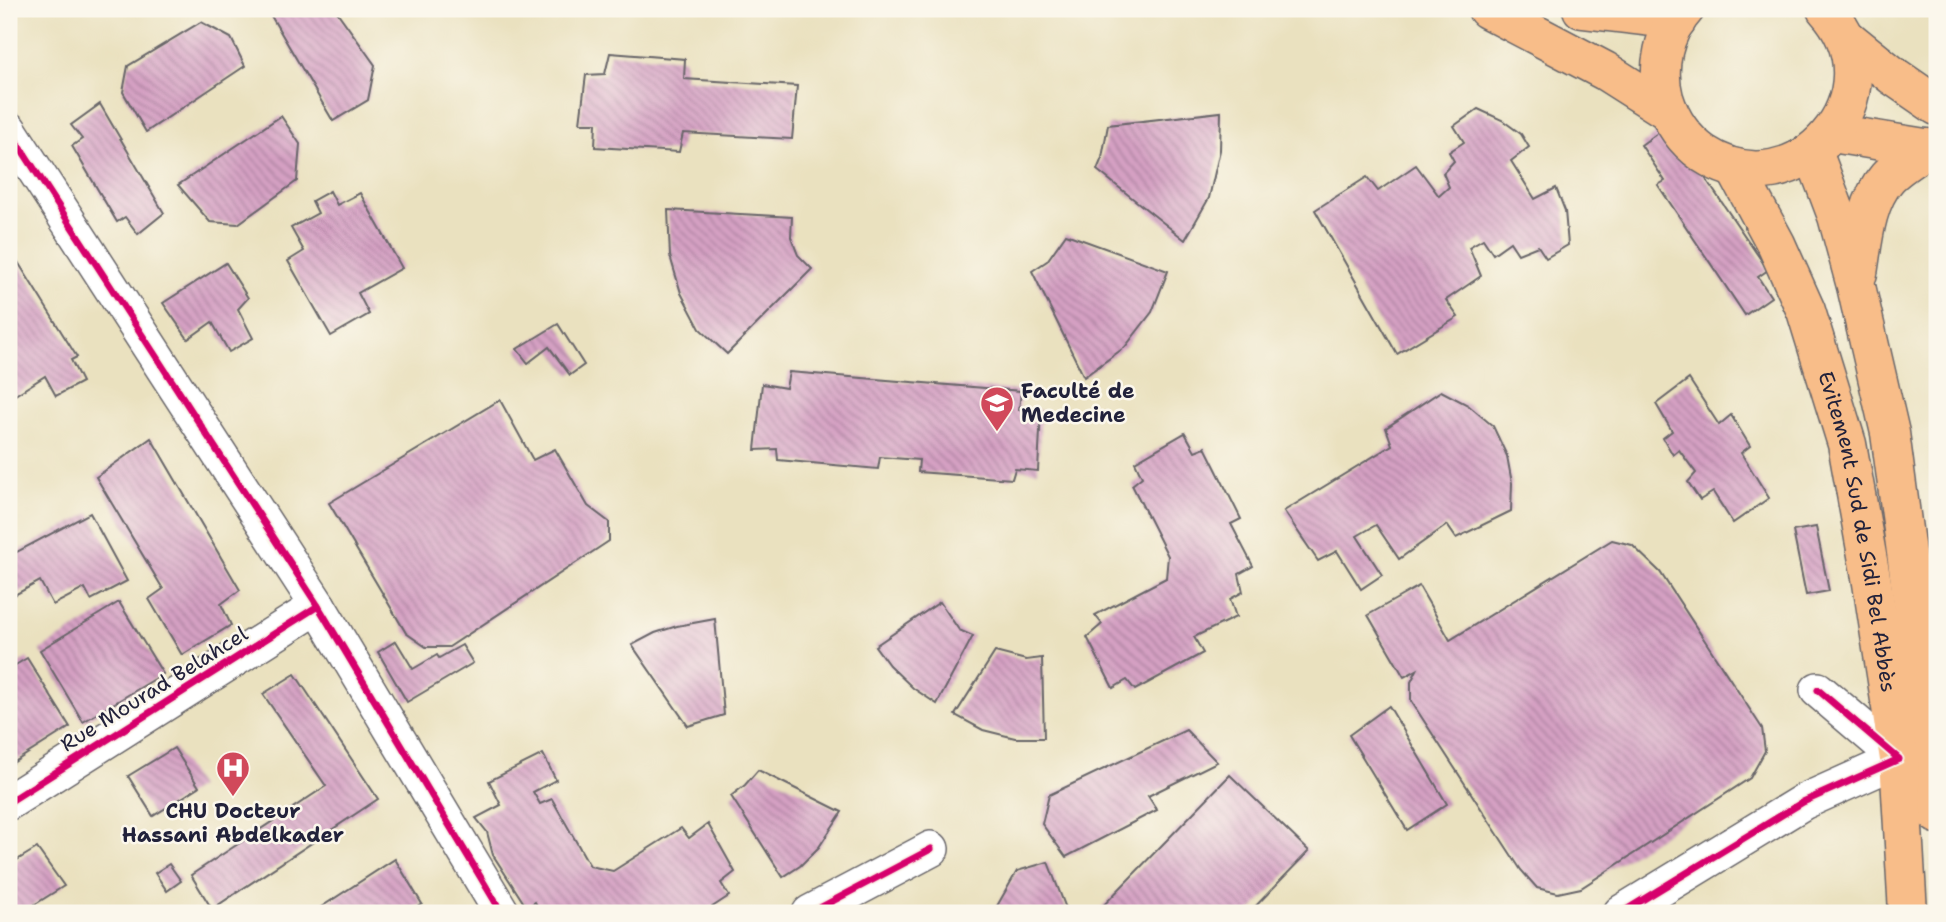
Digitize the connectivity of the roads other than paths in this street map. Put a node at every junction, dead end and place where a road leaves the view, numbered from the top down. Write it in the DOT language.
graph roads {
  1 [pos="1487,9"];
  2 [pos="1582,9"];
  3 [pos="1682,12"];
  4 [pos="1835,23"];
  5 [pos="1937,106"];
  6 [pos="1668,111"];
  7 [pos="9,130"];
  8 [pos="1823,142"];
  9 [pos="1932,149"];
  10 [pos="1735,168"];
  11 [pos="1856,286"];
  12 [pos="318,606"];
  13 [pos="1818,690"];
  14 [pos="1899,759"];
  15 [pos="9,802"];
  16 [pos="1937,814"];
  17 [pos="931,849"];
  18 [pos="502,913"];
  19 [pos="810,913"];
  20 [pos="1621,913"];
  21 [pos="1908,913"];
  1 -- 6 [label="main road"];
  2 -- 3 [label="main road"];
  3 -- 6 [label="main road"];
  4 -- 5 [label="main road"];
  4 -- 8 [label="main road"];
  6 -- 10 [label="main road"];
  7 -- 12 [label="street"];
  8 -- 9 [label="main road"];
  8 -- 10 [label="main road"];
  8 -- 11 [label="main road, Evitement Sud de Sidi Bel Abbès"];
  9 -- 11 [label="main road"];
  10 -- 14 [label="main road, Evitement Sud de Sidi Bel Abbès"];
  11 -- 16 [label="main road, Evitement Sud de Sidi Bel Abbès"];
  12 -- 15 [label="street, Rue Mourad Belahcel"];
  12 -- 18 [label="street"];
  13 -- 14 [label="street"];
  14 -- 20 [label="street"];
  14 -- 21 [label="main road, Evitement Sud de Sidi Bel Abbès"];
  17 -- 19 [label="street"];
}
